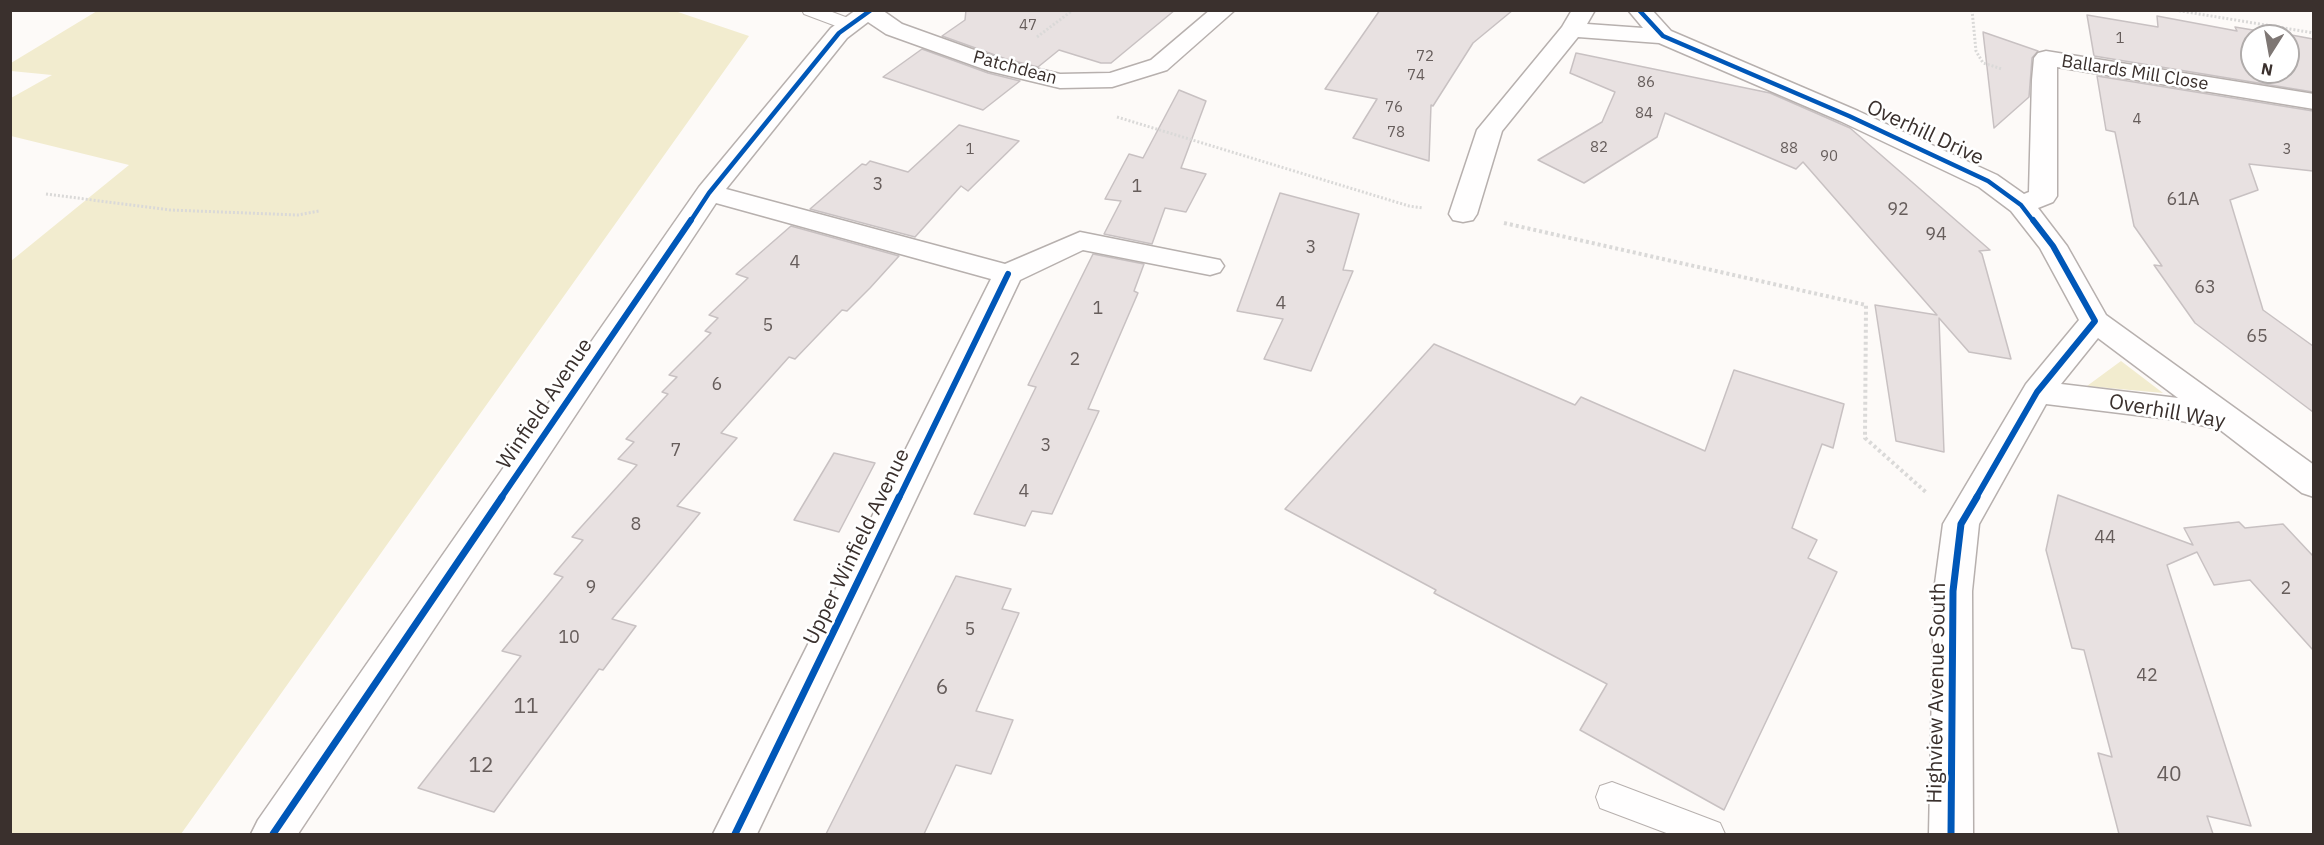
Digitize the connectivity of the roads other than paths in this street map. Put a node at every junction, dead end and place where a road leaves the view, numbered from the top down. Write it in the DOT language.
graph roads {
  1 [pos="810,10"];
  2 [pos="1224,10"];
  3 [pos="1639,10"];
  4 [pos="863,16"];
  5 [pos="1578,20"];
  6 [pos="1663,36"];
  7 [pos="2313,102"];
  8 [pos="709,193"];
  9 [pos="2021,205"];
  10 [pos="1463,214"];
  11 [pos="1210,266"];
  12 [pos="1008,274"];
  13 [pos="2095,321"];
  14 [pos="2037,392"];
  15 [pos="2229,419"];
  16 [pos="2313,484"];
  17 [pos="1612,796"];
  18 [pos="273,834"];
  19 [pos="735,834"];
  20 [pos="1708,834"];
  21 [pos="1951,834"];
  1 -- 4 [label="lane"];
  2 -- 4 [label="street, Patchdean"];
  3 -- 6 [label="street, Overhill Drive"];
  4 -- 8 [label="street, Winfield Avenue"];
  5 -- 6 [label="street, Overhill Drive"];
  5 -- 10 [label="street, Overhill Drive"];
  6 -- 9 [label="street, Overhill Drive"];
  7 -- 9 [label="street, Ballards Mill Close"];
  8 -- 12 [label="street"];
  8 -- 18 [label="street, Winfield Avenue"];
  9 -- 13 [label="street, Overhill Drive"];
  11 -- 12 [label="street"];
  12 -- 19 [label="street, Upper Winfield Avenue"];
  13 -- 14 [label="street"];
  13 -- 15 [label="street, Overhill Drive"];
  14 -- 15 [label="street, Overhill Way"];
  14 -- 21 [label="street, Highview Avenue South"];
  15 -- 16 [label="street, Overhill Way"];
  17 -- 20 [label="lane"];
}
